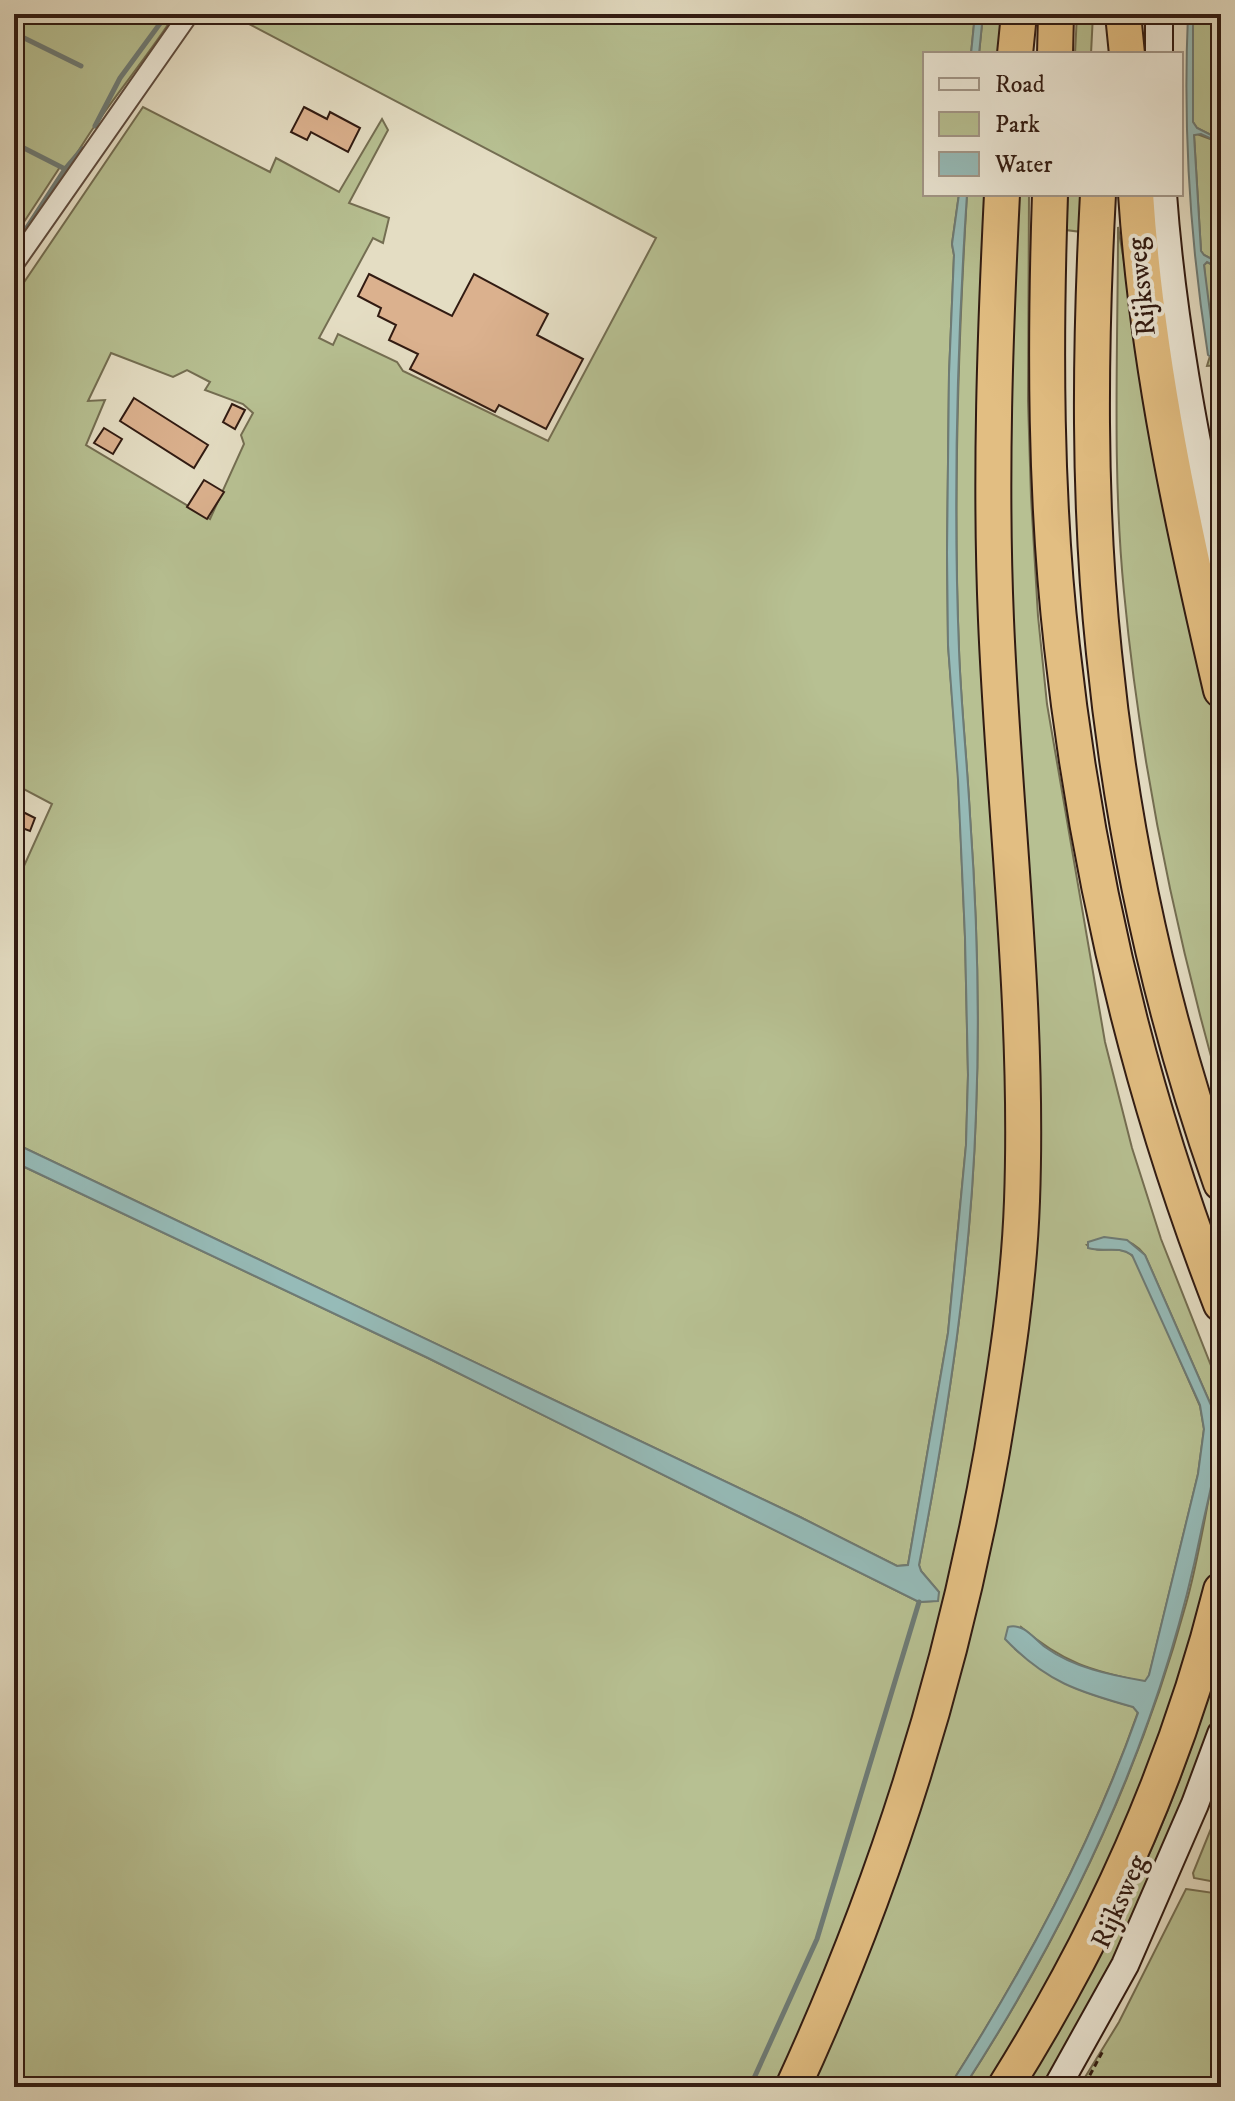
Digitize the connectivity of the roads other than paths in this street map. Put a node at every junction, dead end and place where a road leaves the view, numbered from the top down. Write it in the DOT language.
graph roads {
  1 [pos="189,14"];
  2 [pos="1019,14"];
  3 [pos="1056,14"];
  4 [pos="1109,14"];
  5 [pos="1123,14"];
  6 [pos="1159,14"];
  7 [pos="1015,52"];
  8 [pos="1055,52"];
  9 [pos="1106,52"];
  10 [pos="1127,52"];
  11 [pos="1159,52"];
  12 [pos="1002,196"];
  13 [pos="1050,196"];
  14 [pos="1098,196"];
  15 [pos="1136,196"];
  16 [pos="1163,196"];
  17 [pos="14,264"];
  18 [pos="1221,560"];
  19 [pos="1221,690"];
  20 [pos="1221,1183"];
  21 [pos="1221,1304"];
  22 [pos="1221,1590"];
  23 [pos="1221,1734"];
  24 [pos="793,2087"];
  25 [pos="1005,2087"];
  26 [pos="1057,2087"];
  1 -- 17 [label="street"];
  2 -- 7 [label="highway"];
  3 -- 8 [label="highway"];
  4 -- 9 [label="highway"];
  5 -- 10 [label="highway"];
  6 -- 11 [label="main road"];
  12 -- 24 [label="highway"];
  13 -- 21 [label="highway"];
  14 -- 20 [label="highway"];
  15 -- 19 [label="highway"];
  16 -- 18 [label="main road, Rijksweg"];
  22 -- 25 [label="highway"];
  23 -- 26 [label="main road, Rijksweg"];
}
